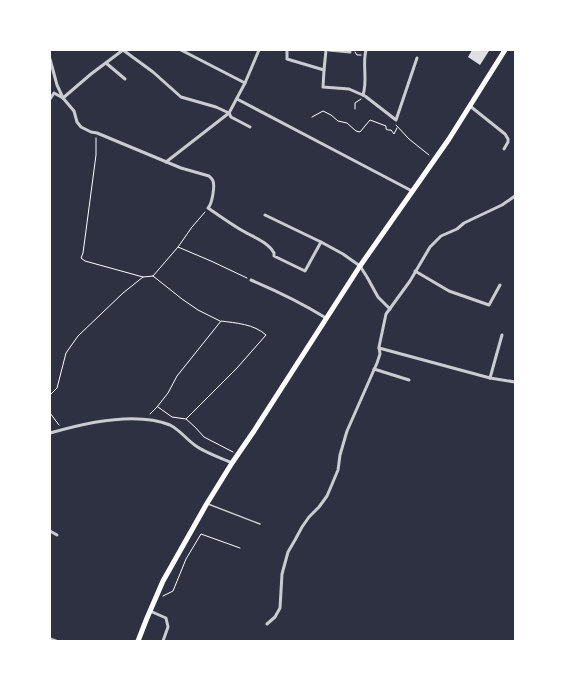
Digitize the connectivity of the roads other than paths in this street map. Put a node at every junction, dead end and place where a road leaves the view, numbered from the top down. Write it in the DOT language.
graph roads {
  1 [pos="123,50"];
  2 [pos="181,50"];
  3 [pos="259,50"];
  4 [pos="287,50"];
  5 [pos="326,50"];
  6 [pos="329,50"];
  7 [pos="505,50"];
  8 [pos="365,51"];
  9 [pos="350,52"];
  10 [pos="417,58"];
  11 [pos="50,59"];
  12 [pos="106,63"];
  13 [pos="324,70"];
  14 [pos="125,79"];
  15 [pos="245,83"];
  16 [pos="362,95"];
  17 [pos="50,98"];
  18 [pos="63,98"];
  19 [pos="237,99"];
  20 [pos="470,106"];
  21 [pos="229,113"];
  22 [pos="250,127"];
  23 [pos="504,149"];
  24 [pos="166,162"];
  25 [pos="412,191"];
  26 [pos="515,196"];
  27 [pos="265,216"];
  28 [pos="321,242"];
  29 [pos="360,266"];
  30 [pos="415,271"];
  31 [pos="251,280"];
  32 [pos="500,285"];
  33 [pos="390,309"];
  34 [pos="326,318"];
  35 [pos="502,335"];
  36 [pos="379,348"];
  37 [pos="374,369"];
  38 [pos="490,378"];
  39 [pos="409,380"];
  40 [pos="515,382"];
  41 [pos="50,433"];
  42 [pos="232,463"];
  43 [pos="207,504"];
  44 [pos="260,524"];
  45 [pos="50,531"];
  46 [pos="57,535"];
  47 [pos="150,610"];
  48 [pos="267,624"];
  49 [pos="50,639"];
  50 [pos="56,641"];
  51 [pos="138,641"];
  52 [pos="163,641"];
  1 -- 12 [label="street"];
  1 -- 21 [label="street"];
  2 -- 15 [label="street"];
  3 -- 15 [label="street"];
  4 -- 13 [label="street"];
  5 -- 13 [label="street"];
  6 -- 9 [label="street"];
  7 -- 20 [label="highway"];
  8 -- 16 [label="street"];
  10 -- 16 [label="street"];
  11 -- 18 [label="street"];
  12 -- 14 [label="street"];
  12 -- 18 [label="street"];
  13 -- 16 [label="street"];
  15 -- 19 [label="street"];
  17 -- 18 [label="street"];
  18 -- 24 [label="street"];
  19 -- 21 [label="street"];
  19 -- 25 [label="street"];
  20 -- 23 [label="street"];
  20 -- 25 [label="highway"];
  21 -- 22 [label="street"];
  21 -- 24 [label="street"];
  24 -- 28 [label="street"];
  25 -- 29 [label="highway"];
  26 -- 30 [label="street"];
  27 -- 28 [label="street"];
  28 -- 29 [label="street"];
  29 -- 33 [label="street"];
  29 -- 34 [label="highway"];
  30 -- 32 [label="street"];
  30 -- 33 [label="street"];
  31 -- 34 [label="street"];
  33 -- 36 [label="street"];
  34 -- 42 [label="highway"];
  35 -- 38 [label="street"];
  36 -- 37 [label="street"];
  36 -- 38 [label="street"];
  37 -- 39 [label="street"];
  37 -- 48 [label="street"];
  38 -- 40 [label="street"];
  41 -- 42 [label="street"];
  42 -- 43 [label="highway"];
  43 -- 44 [label="lane"];
  43 -- 47 [label="highway"];
  45 -- 46 [label="street"];
  47 -- 51 [label="highway"];
  47 -- 52 [label="street"];
  49 -- 50 [label="street"];
}
